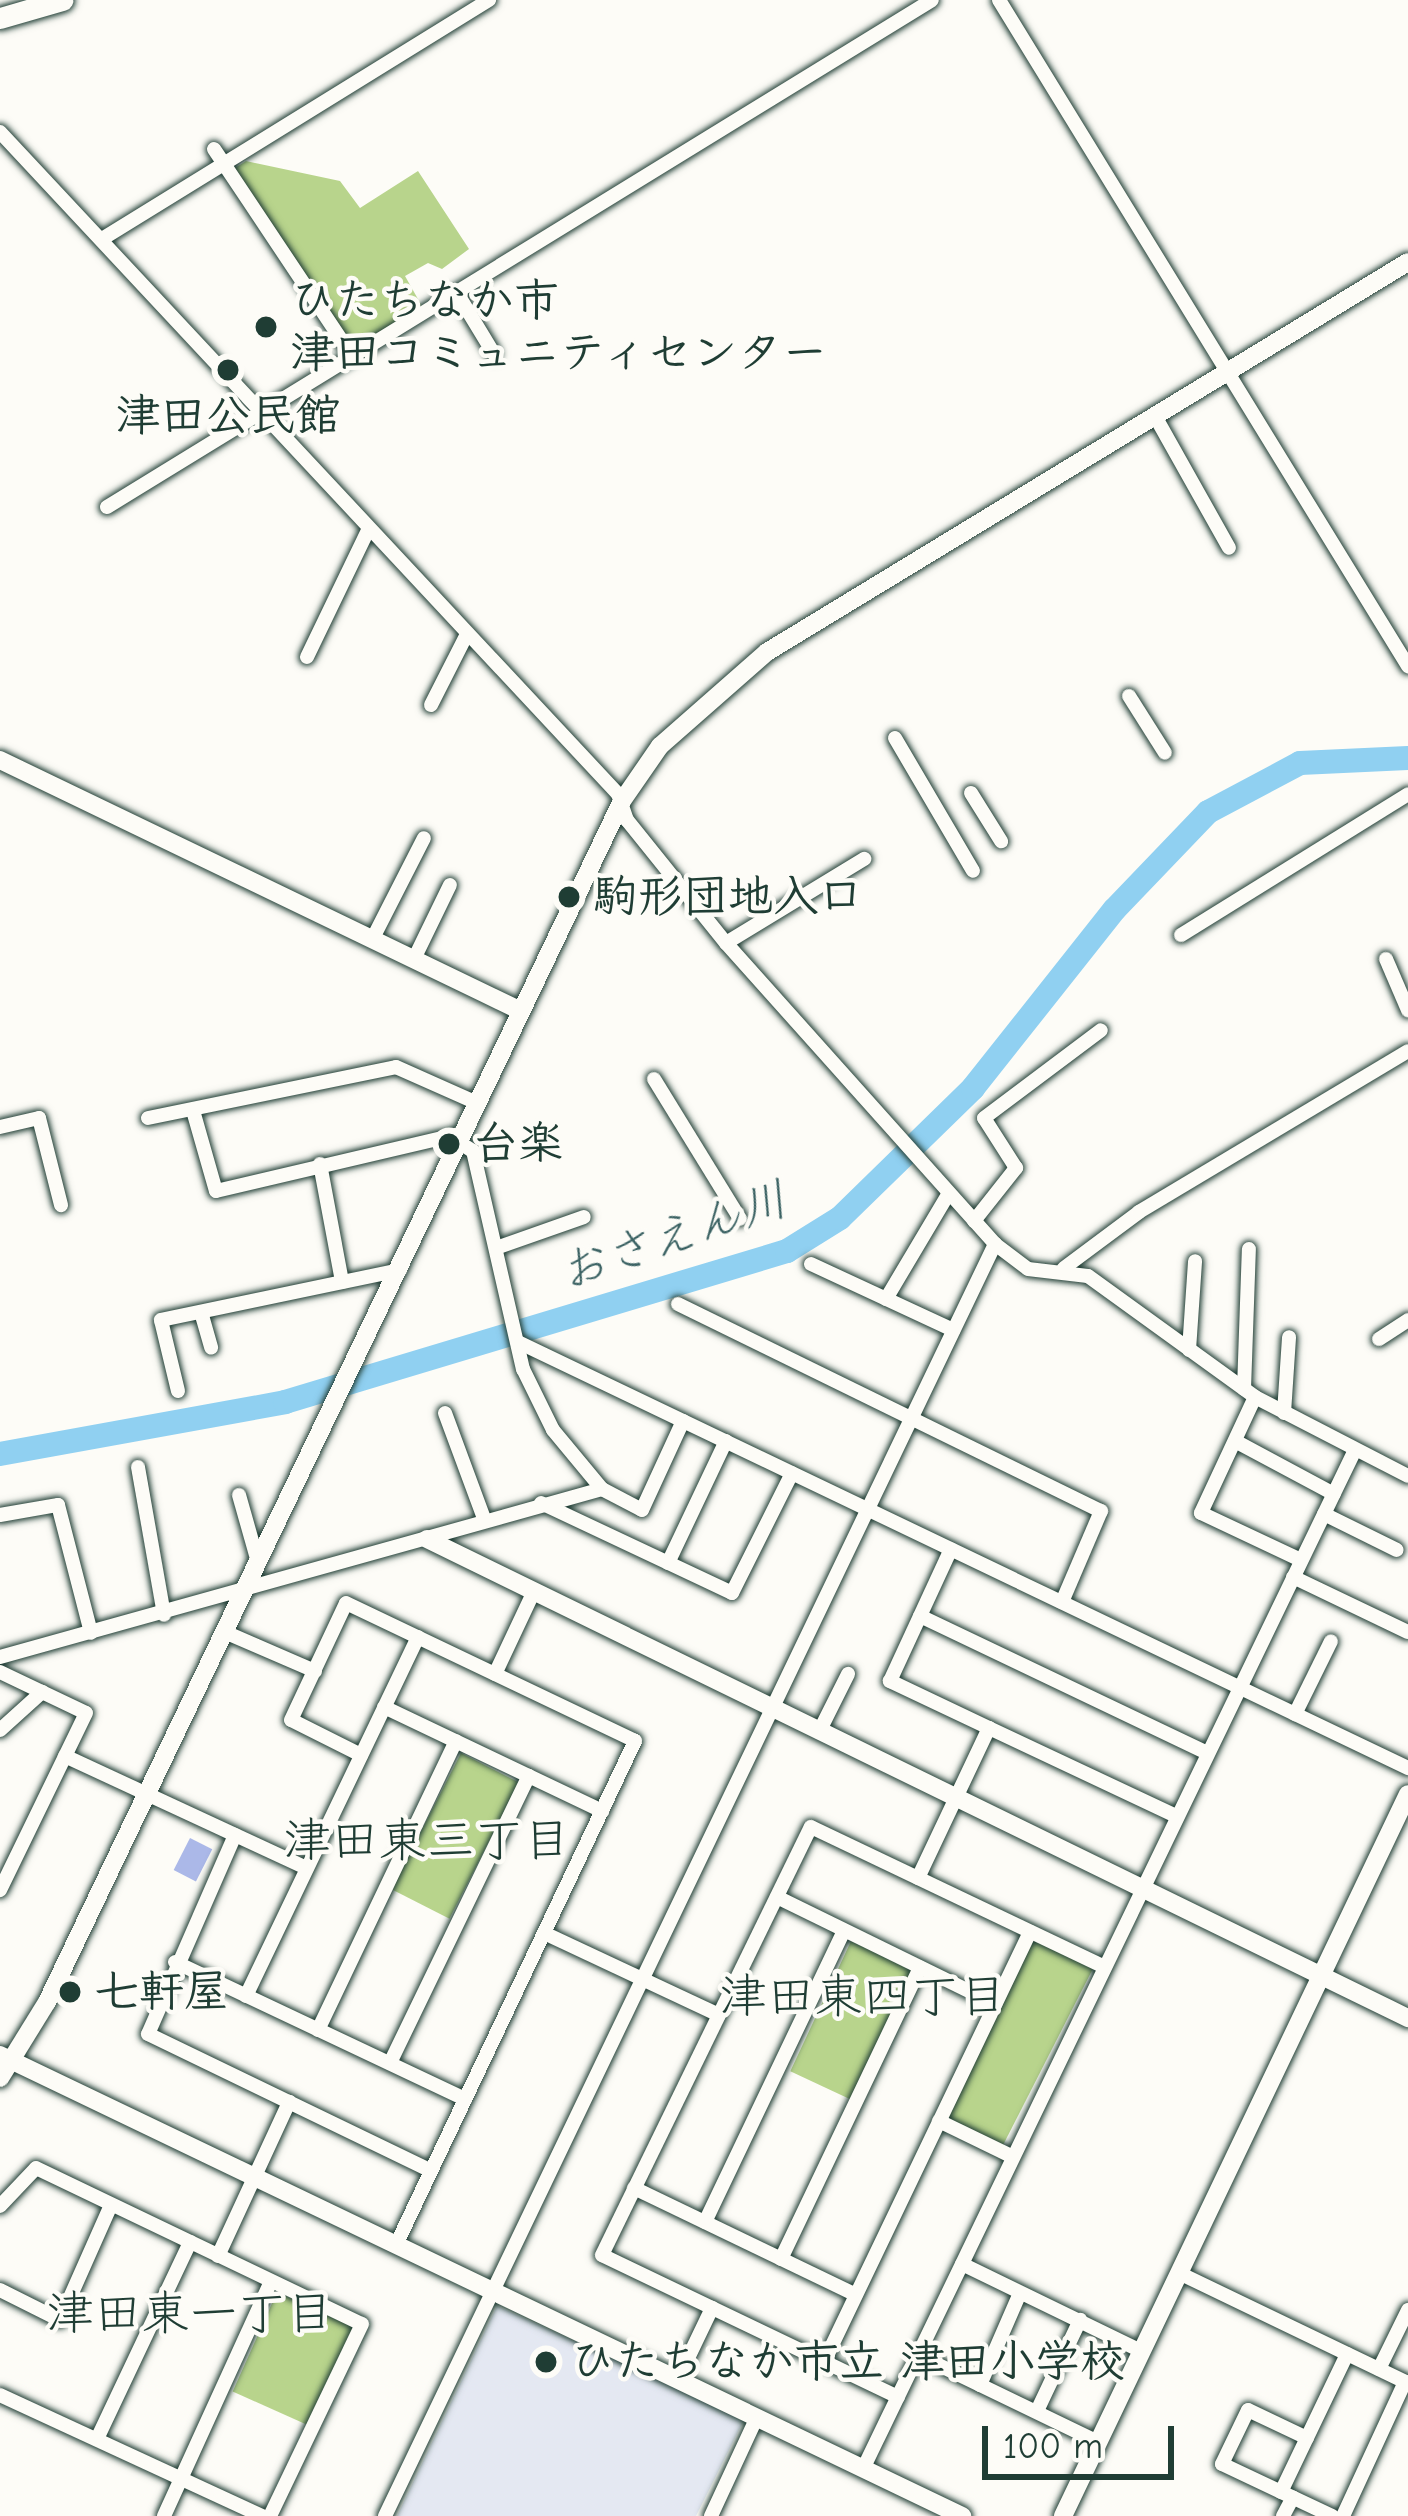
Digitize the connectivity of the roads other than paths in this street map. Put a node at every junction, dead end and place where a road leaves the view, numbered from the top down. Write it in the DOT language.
graph roads {
  1 [pos="62,0"];
  2 [pos="489,0"];
  3 [pos="932,0"];
  4 [pos="999,0"];
  5 [pos="0,18"];
  6 [pos="0,132"];
  7 [pos="214,149"];
  8 [pos="224,165"];
  9 [pos="102,239"];
  10 [pos="1408,262"];
  11 [pos="457,293"];
  12 [pos="494,354"];
  13 [pos="352,356"];
  14 [pos="1229,372"];
  15 [pos="264,414"];
  16 [pos="1155,416"];
  17 [pos="107,507"];
  18 [pos="368,530"];
  19 [pos="1229,548"];
  20 [pos="467,634"];
  21 [pos="307,657"];
  22 [pos="1408,666"];
  23 [pos="1129,695"];
  24 [pos="430,705"];
  25 [pos="895,738"];
  26 [pos="1165,753"];
  27 [pos="0,760"];
  28 [pos="971,793"];
  29 [pos="1408,794"];
  30 [pos="622,801"];
  31 [pos="424,838"];
  32 [pos="1001,841"];
  33 [pos="864,859"];
  34 [pos="973,871"];
  35 [pos="450,885"];
  36 [pos="1181,934"];
  37 [pos="373,938"];
  38 [pos="726,944"];
  39 [pos="415,957"];
  40 [pos="1386,959"];
  41 [pos="1408,1010"];
  42 [pos="521,1011"];
  43 [pos="1101,1030"];
  44 [pos="1408,1051"];
  45 [pos="654,1079"];
  46 [pos="478,1103"];
  47 [pos="194,1114"];
  48 [pos="148,1118"];
  49 [pos="0,1127"];
  50 [pos="462,1137"];
  51 [pos="320,1164"];
  52 [pos="949,1193"];
  53 [pos="61,1205"];
  54 [pos="584,1217"];
  55 [pos="740,1219"];
  56 [pos="974,1221"];
  57 [pos="995,1244"];
  58 [pos="496,1248"];
  59 [pos="1249,1249"];
  60 [pos="1195,1261"];
  61 [pos="812,1264"];
  62 [pos="1064,1268"];
  63 [pos="400,1270"];
  64 [pos="342,1282"];
  65 [pos="886,1299"];
  66 [pos="678,1304"];
  67 [pos="201,1312"];
  68 [pos="1408,1321"];
  69 [pos="953,1330"];
  70 [pos="1288,1336"];
  71 [pos="1378,1339"];
  72 [pos="518,1342"];
  73 [pos="211,1348"];
  74 [pos="1189,1350"];
  75 [pos="178,1391"];
  76 [pos="1249,1393"];
  77 [pos="1284,1413"];
  78 [pos="445,1414"];
  79 [pos="911,1418"];
  80 [pos="683,1421"];
  81 [pos="1235,1441"];
  82 [pos="726,1442"];
  83 [pos="1353,1454"];
  84 [pos="138,1467"];
  85 [pos="792,1472"];
  86 [pos="1408,1476"];
  87 [pos="602,1489"];
  88 [pos="1334,1494"];
  89 [pos="239,1495"];
  90 [pos="541,1503"];
  91 [pos="867,1509"];
  92 [pos="1324,1514"];
  93 [pos="0,1515"];
  94 [pos="484,1521"];
  95 [pos="427,1539"];
  96 [pos="951,1549"];
  97 [pos="1402,1556"];
  98 [pos="1301,1560"];
  99 [pos="258,1562"];
  100 [pos="668,1563"];
  101 [pos="1292,1577"];
  102 [pos="534,1591"];
  103 [pos="245,1593"];
  104 [pos="1062,1602"];
  105 [pos="164,1615"];
  106 [pos="920,1616"];
  107 [pos="91,1633"];
  108 [pos="227,1633"];
  109 [pos="1408,1633"];
  110 [pos="418,1637"];
  111 [pos="1331,1641"];
  112 [pos="0,1657"];
  113 [pos="315,1671"];
  114 [pos="0,1672"];
  115 [pos="848,1673"];
  116 [pos="495,1674"];
  117 [pos="1238,1687"];
  118 [pos="42,1692"];
  119 [pos="384,1707"];
  120 [pos="770,1709"];
  121 [pos="1295,1714"];
  122 [pos="988,1728"];
  123 [pos="0,1730"];
  124 [pos="819,1732"];
  125 [pos="456,1741"];
  126 [pos="1207,1753"];
  127 [pos="361,1755"];
  128 [pos="65,1756"];
  129 [pos="1408,1768"];
  130 [pos="529,1776"];
  131 [pos="147,1795"];
  132 [pos="956,1797"];
  133 [pos="1407,1799"];
  134 [pos="602,1811"];
  135 [pos="1176,1816"];
  136 [pos="235,1835"];
  137 [pos="4,1867"];
  138 [pos="306,1868"];
  139 [pos="918,1878"];
  140 [pos="1142,1886"];
  141 [pos="0,1890"];
  142 [pos="777,1897"];
  143 [pos="844,1930"];
  144 [pos="1030,1931"];
  145 [pos="544,1933"];
  146 [pos="175,1962"];
  147 [pos="920,1967"];
  148 [pos="1104,1967"];
  149 [pos="1322,1973"];
  150 [pos="640,1978"];
  151 [pos="246,1996"];
  152 [pos="995,2004"];
  153 [pos="719,2015"];
  154 [pos="1408,2018"];
  155 [pos="318,2030"];
  156 [pos="390,2063"];
  157 [pos="4,2065"];
  158 [pos="465,2098"];
  159 [pos="289,2102"];
  160 [pos="939,2121"];
  161 [pos="1013,2157"];
  162 [pos="431,2170"];
  163 [pos="255,2175"];
  164 [pos="634,2188"];
  165 [pos="111,2205"];
  166 [pos="0,2206"];
  167 [pos="705,2222"];
  168 [pos="190,2242"];
  169 [pos="397,2243"];
  170 [pos="218,2256"];
  171 [pos="782,2259"];
  172 [pos="962,2264"];
  173 [pos="1179,2273"];
  174 [pos="270,2283"];
  175 [pos="493,2288"];
  176 [pos="0,2290"];
  177 [pos="1020,2293"];
  178 [pos="856,2295"];
  179 [pos="712,2308"];
  180 [pos="1408,2310"];
  181 [pos="1081,2320"];
  182 [pos="1141,2351"];
  183 [pos="1347,2354"];
  184 [pos="918,2355"];
  185 [pos="824,2362"];
  186 [pos="1379,2369"];
  187 [pos="678,2379"];
  188 [pos="1406,2382"];
  189 [pos="980,2385"];
  190 [pos="0,2395"];
  191 [pos="898,2397"];
  192 [pos="1036,2411"];
  193 [pos="757,2417"];
  194 [pos="1307,2438"];
  195 [pos="97,2439"];
  196 [pos="1098,2442"];
  197 [pos="863,2469"];
  198 [pos="182,2479"];
  199 [pos="1287,2495"];
  200 [pos="714,2515"];
  201 [pos="164,2516"];
  202 [pos="266,2516"];
  203 [pos="385,2516"];
  204 [pos="962,2516"];
  205 [pos="1063,2516"];
  206 [pos="1283,2516"];
  207 [pos="1332,2516"];
  208 [pos="1342,2516"];
  1 -- 5 [label="main road"];
  2 -- 8 [label="street"];
  3 -- 11 [label="street"];
  4 -- 14 [label="street"];
  6 -- 9 [label="street"];
  7 -- 8 [label="street"];
  8 -- 9 [label="street"];
  8 -- 13 [label="street"];
  9 -- 15 [label="street"];
  10 -- 14 [label="street"];
  11 -- 12 [label="street"];
  11 -- 13 [label="street"];
  13 -- 15 [label="street"];
  14 -- 16 [label="street"];
  14 -- 22 [label="street"];
  15 -- 17 [label="street"];
  15 -- 18 [label="street"];
  16 -- 19 [label="street"];
  16 -- 30 [label="street"];
  18 -- 20 [label="street"];
  18 -- 21 [label="street"];
  20 -- 24 [label="street"];
  20 -- 30 [label="street"];
  23 -- 26 [label="street"];
  25 -- 34 [label="street"];
  27 -- 37 [label="street"];
  28 -- 32 [label="street"];
  29 -- 36 [label="street"];
  30 -- 38 [label="street"];
  30 -- 42 [label="street"];
  31 -- 37 [label="street"];
  33 -- 38 [label="street"];
  35 -- 39 [label="street"];
  37 -- 39 [label="street"];
  38 -- 52 [label="street"];
  39 -- 42 [label="street"];
  40 -- 41 [label="street"];
  42 -- 46 [label="street"];
  43 -- 56 [label="street"];
  44 -- 62 [label="street"];
  45 -- 55 [label="street"];
  46 -- 47 [label="street"];
  46 -- 50 [label="street"];
  47 -- 48 [label="street"];
  47 -- 51 [label="street"];
  49 -- 53 [label="street"];
  50 -- 51 [label="street"];
  50 -- 58 [label="street"];
  50 -- 63 [label="street"];
  51 -- 64 [label="street"];
  52 -- 56 [label="street"];
  52 -- 65 [label="street"];
  54 -- 58 [label="street"];
  56 -- 57 [label="street"];
  57 -- 62 [label="street"];
  57 -- 69 [label="street"];
  58 -- 72 [label="street"];
  59 -- 76 [label="street"];
  60 -- 74 [label="street"];
  61 -- 65 [label="street"];
  62 -- 74 [label="street"];
  63 -- 64 [label="street"];
  63 -- 99 [label="street"];
  64 -- 67 [label="street"];
  65 -- 69 [label="street"];
  66 -- 79 [label="street"];
  67 -- 73 [label="street"];
  67 -- 75 [label="street"];
  68 -- 71 [label="street"];
  69 -- 79 [label="street"];
  70 -- 77 [label="street"];
  72 -- 80 [label="street"];
  72 -- 87 [label="street"];
  74 -- 76 [label="street"];
  76 -- 77 [label="street"];
  76 -- 81 [label="street"];
  77 -- 83 [label="street"];
  78 -- 94 [label="street"];
  79 -- 91 [label="street"];
  79 -- 104 [label="street"];
  80 -- 82 [label="street"];
  80 -- 87 [label="street"];
  81 -- 88 [label="street"];
  81 -- 98 [label="street"];
  82 -- 85 [label="street"];
  82 -- 100 [label="street"];
  83 -- 86 [label="street"];
  83 -- 88 [label="street"];
  84 -- 105 [label="street"];
  85 -- 91 [label="street"];
  85 -- 100 [label="street"];
  87 -- 90 [label="street"];
  88 -- 92 [label="street"];
  89 -- 99 [label="street"];
  90 -- 94 [label="street"];
  90 -- 100 [label="street"];
  91 -- 96 [label="street"];
  91 -- 120 [label="street"];
  92 -- 97 [label="street"];
  92 -- 98 [label="street"];
  93 -- 107 [label="street"];
  94 -- 95 [label="street"];
  95 -- 102 [label="street"];
  95 -- 103 [label="street"];
  96 -- 104 [label="street"];
  96 -- 106 [label="street"];
  98 -- 101 [label="street"];
  99 -- 103 [label="street"];
  101 -- 109 [label="street"];
  101 -- 117 [label="street"];
  102 -- 116 [label="street"];
  102 -- 120 [label="street"];
  103 -- 105 [label="street"];
  103 -- 108 [label="street"];
  104 -- 117 [label="street"];
  105 -- 107 [label="street"];
  106 -- 122 [label="street"];
  106 -- 126 [label="street"];
  107 -- 112 [label="street"];
  108 -- 113 [label="street"];
  108 -- 131 [label="street"];
  110 -- 113 [label="street"];
  110 -- 116 [label="street"];
  110 -- 119 [label="street"];
  111 -- 121 [label="street"];
  113 -- 127 [label="street"];
  114 -- 118 [label="street"];
  115 -- 124 [label="street"];
  116 -- 134 [label="street"];
  117 -- 121 [label="street"];
  117 -- 126 [label="street"];
  118 -- 123 [label="street"];
  118 -- 128 [label="street"];
  119 -- 125 [label="street"];
  119 -- 127 [label="street"];
  120 -- 124 [label="street"];
  120 -- 150 [label="street"];
  121 -- 129 [label="street"];
  122 -- 132 [label="street"];
  122 -- 135 [label="street"];
  124 -- 132 [label="street"];
  125 -- 130 [label="street"];
  125 -- 155 [label="street"];
  126 -- 135 [label="street"];
  127 -- 138 [label="street"];
  128 -- 131 [label="street"];
  128 -- 137 [label="street"];
  130 -- 134 [label="street"];
  130 -- 156 [label="street"];
  131 -- 136 [label="street"];
  131 -- 157 [label="street"];
  132 -- 139 [label="street"];
  132 -- 140 [label="street"];
  133 -- 149 [label="street"];
  134 -- 145 [label="street"];
  135 -- 140 [label="street"];
  136 -- 138 [label="street"];
  136 -- 146 [label="street"];
  137 -- 141 [label="street"];
  138 -- 151 [label="street"];
  139 -- 142 [label="street"];
  139 -- 144 [label="street"];
  140 -- 148 [label="street"];
  140 -- 149 [label="street"];
  142 -- 143 [label="street"];
  142 -- 153 [label="street"];
  143 -- 147 [label="street"];
  143 -- 167 [label="street"];
  144 -- 148 [label="street"];
  144 -- 152 [label="street"];
  145 -- 150 [label="street"];
  145 -- 158 [label="street"];
  146 -- 151 [label="street"];
  146 -- 159 [label="street"];
  147 -- 152 [label="street"];
  147 -- 171 [label="street"];
  148 -- 161 [label="street"];
  149 -- 154 [label="street"];
  149 -- 173 [label="street"];
  150 -- 153 [label="street"];
  150 -- 175 [label="street"];
  151 -- 155 [label="street"];
  152 -- 160 [label="street"];
  153 -- 164 [label="street"];
  155 -- 156 [label="street"];
  156 -- 158 [label="street"];
  157 -- 163 [label="street"];
  158 -- 162 [label="street"];
  159 -- 162 [label="street"];
  159 -- 163 [label="street"];
  160 -- 161 [label="street"];
  160 -- 178 [label="street"];
  161 -- 172 [label="street"];
  162 -- 169 [label="street"];
  163 -- 169 [label="street"];
  163 -- 170 [label="street"];
  164 -- 167 [label="street"];
  164 -- 179 [label="street"];
  165 -- 166 [label="street"];
  165 -- 168 [label="street"];
  165 -- 176 [label="street"];
  167 -- 171 [label="street"];
  168 -- 170 [label="street"];
  168 -- 195 [label="street"];
  169 -- 175 [label="street"];
  170 -- 174 [label="street"];
  171 -- 178 [label="street"];
  172 -- 177 [label="street"];
  172 -- 184 [label="street"];
  173 -- 182 [label="street"];
  173 -- 183 [label="street"];
  174 -- 198 [label="street"];
  174 -- 202 [label="street"];
  175 -- 187 [label="street"];
  175 -- 203 [label="street"];
  177 -- 181 [label="street"];
  177 -- 189 [label="street"];
  178 -- 185 [label="street"];
  179 -- 185 [label="street"];
  179 -- 187 [label="street"];
  180 -- 186 [label="street"];
  181 -- 182 [label="street"];
  181 -- 192 [label="street"];
  182 -- 196 [label="street"];
  183 -- 186 [label="street"];
  183 -- 194 [label="street"];
  184 -- 189 [label="street"];
  184 -- 191 [label="street"];
  185 -- 191 [label="street"];
  186 -- 188 [label="street"];
  187 -- 193 [label="street"];
  188 -- 208 [label="street"];
  189 -- 192 [label="street"];
  190 -- 195 [label="street"];
  191 -- 197 [label="street"];
  192 -- 196 [label="street"];
  193 -- 197 [label="street"];
  193 -- 200 [label="street"];
  194 -- 199 [label="street"];
  194 -- 199 [label="street"];
  195 -- 198 [label="street"];
  196 -- 205 [label="street"];
  197 -- 204 [label="street"];
  198 -- 201 [label="street"];
  198 -- 202 [label="street"];
  199 -- 206 [label="street"];
  199 -- 207 [label="street"];
}
